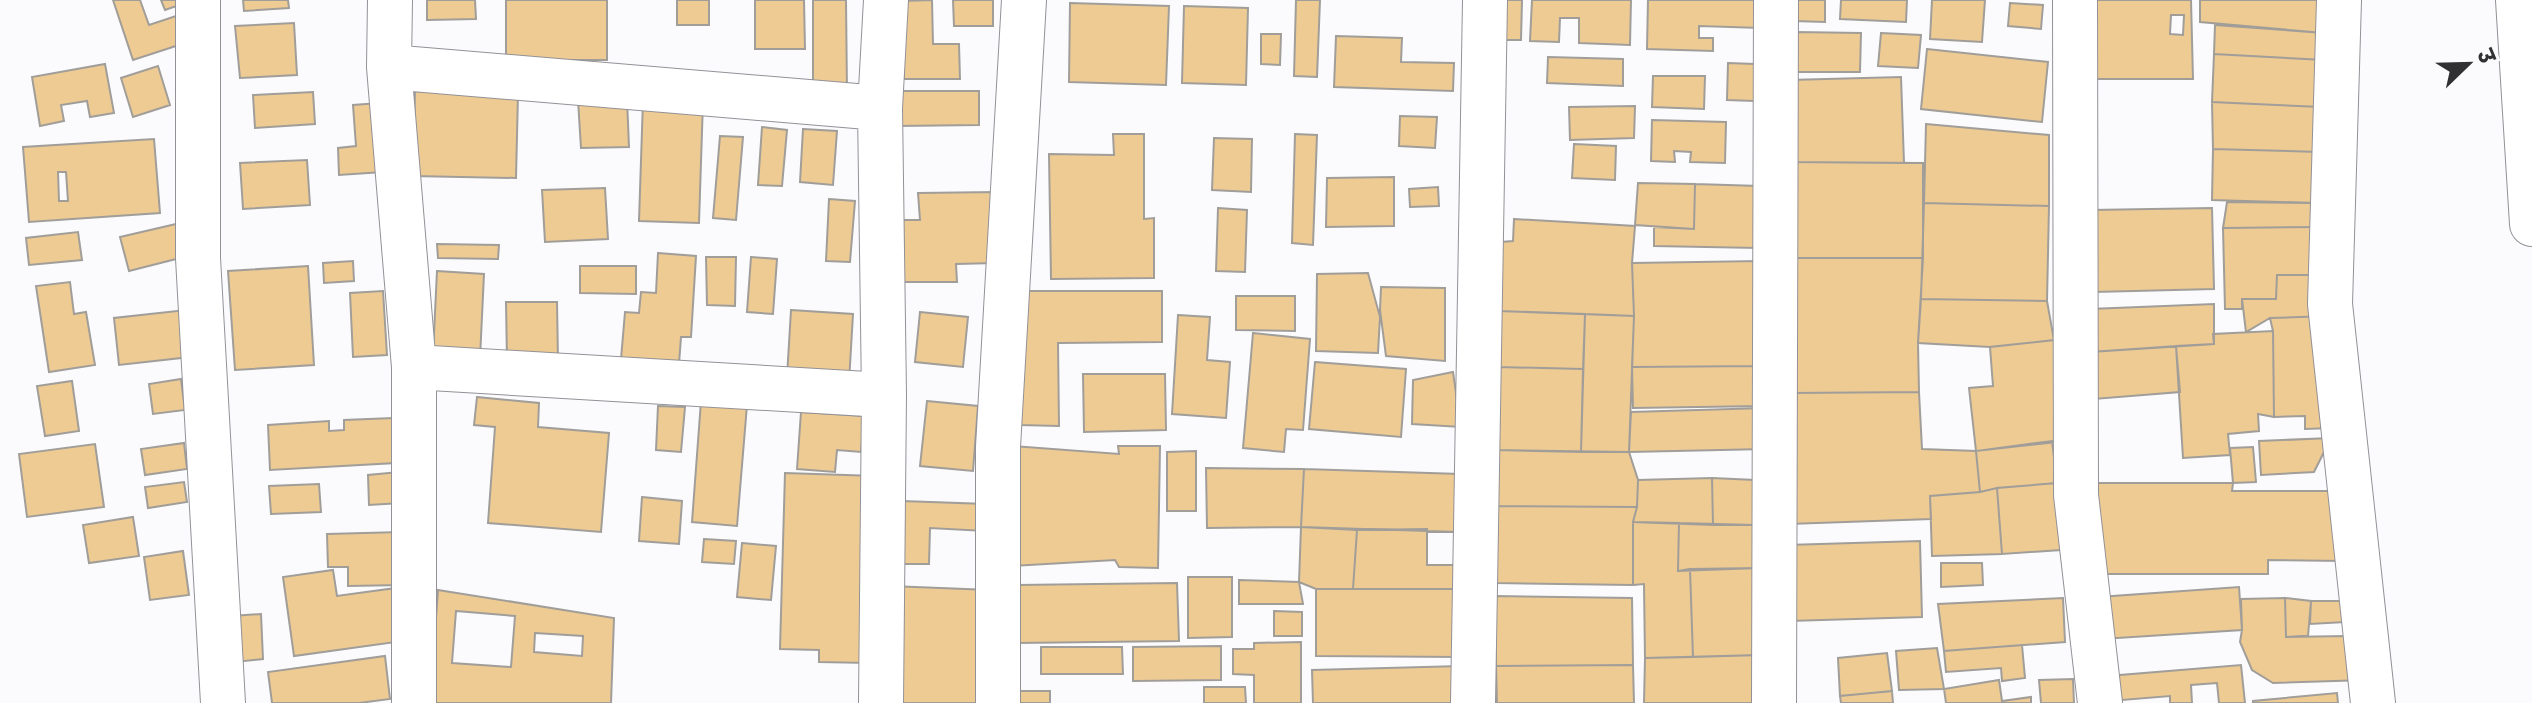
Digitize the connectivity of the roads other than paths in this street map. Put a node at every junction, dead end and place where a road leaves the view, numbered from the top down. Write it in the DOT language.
graph roads {
  1 [pos="198,0"];
  2 [pos="390,0"];
  3 [pos="886,0"];
  4 [pos="1024,0"];
  5 [pos="1485,0"];
  6 [pos="1776,0"];
  7 [pos="2075,0"];
  8 [pos="2339,0"];
  9 [pos="2518,0"];
  10 [pos="389,67"];
  11 [pos="880,108"];
  12 [pos="2532,224"];
  13 [pos="414,367"];
  14 [pos="884,395"];
  15 [pos="223,703"];
  16 [pos="414,703"];
  17 [pos="881,703"];
  18 [pos="998,703"];
  19 [pos="1473,703"];
  20 [pos="1774,703"];
  21 [pos="2100,703"];
  22 [pos="2373,703"];
  1 -- 15 [label="street"];
  2 -- 10 [label="street"];
  3 -- 11 [label="street"];
  4 -- 18 [label="street"];
  5 -- 19 [label="street"];
  6 -- 20 [label="street"];
  7 -- 21 [label="street"];
  8 -- 22 [label="street"];
  9 -- 12 [label="street"];
  10 -- 11 [label="street"];
  10 -- 13 [label="street"];
  11 -- 14 [label="street"];
  13 -- 14 [label="street"];
  13 -- 16 [label="street"];
  14 -- 17 [label="street"];
}
